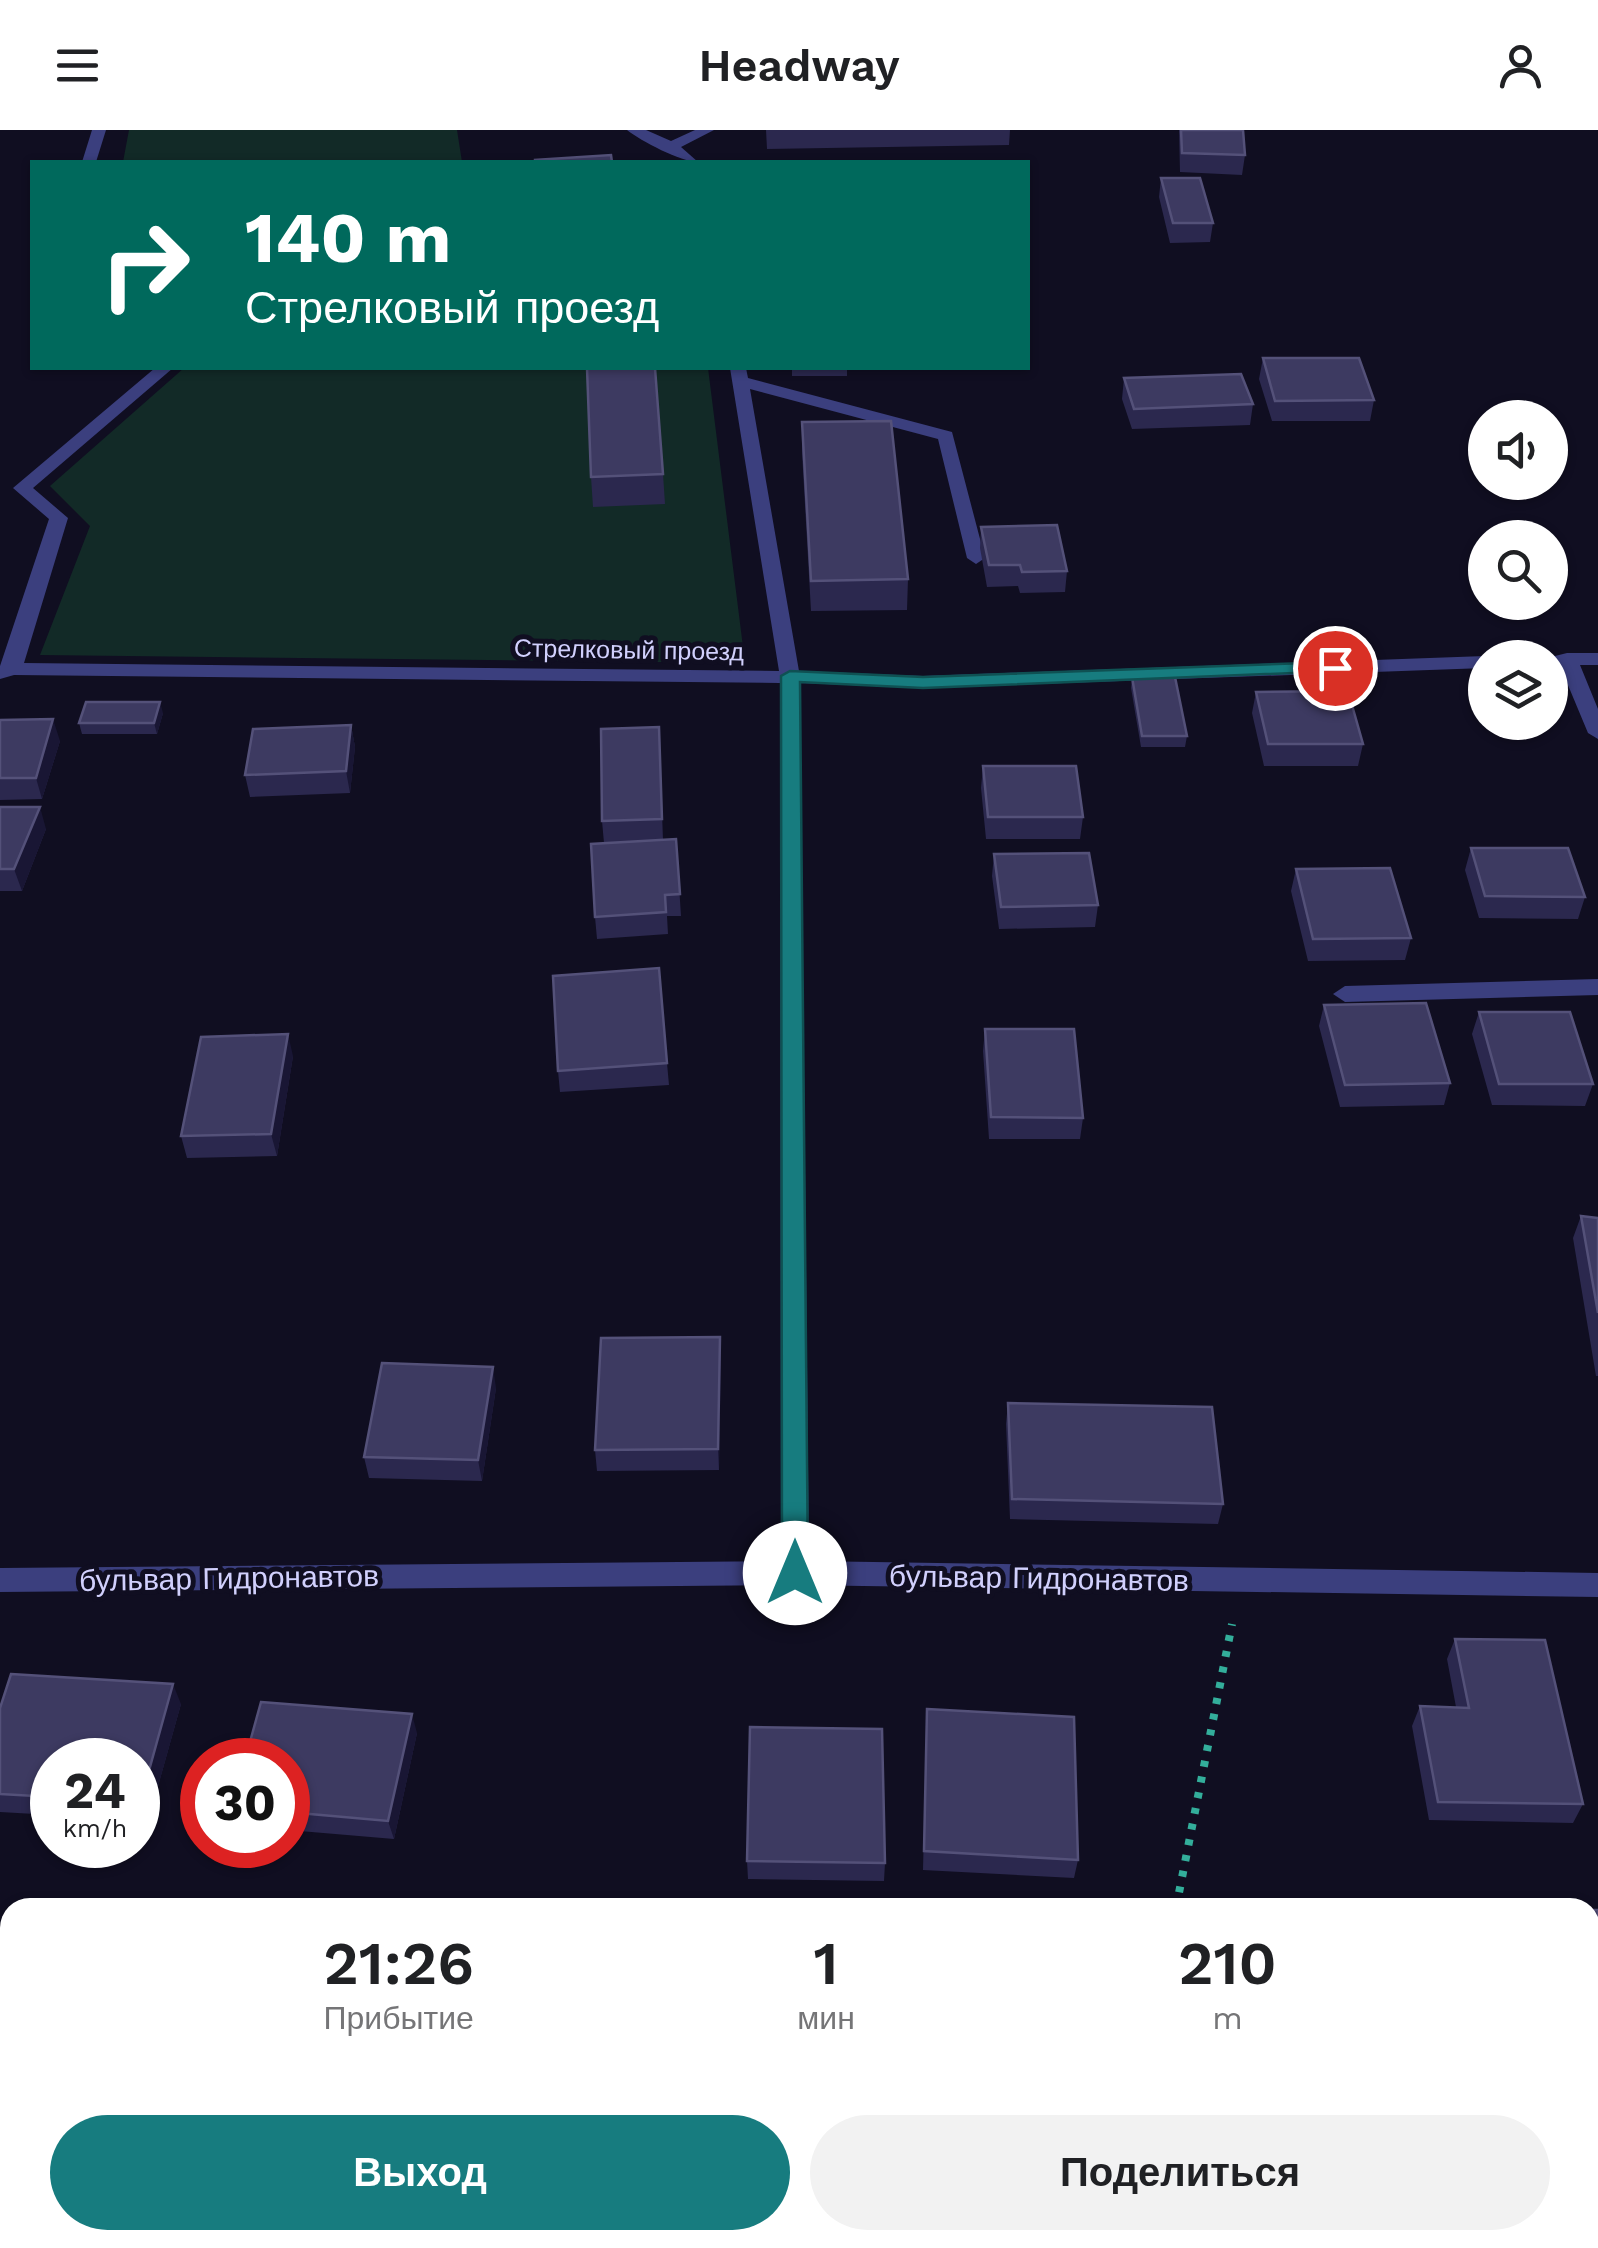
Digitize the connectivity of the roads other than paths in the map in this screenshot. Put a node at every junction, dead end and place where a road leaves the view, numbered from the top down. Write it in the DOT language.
graph roads {
  1 [pos="99,130"];
  2 [pos="634,130"];
  3 [pos="707,130"];
  4 [pos="671,146"];
  5 [pos="91,160"];
  6 [pos="688,160"];
  7 [pos="163,370"];
  8 [pos="739,374"];
  9 [pos="976,558"];
  10 [pos="1598,658"];
  11 [pos="1568,660"];
  12 [pos="1468,663"];
  13 [pos="6,671"];
  14 [pos="790,676"];
  15 [pos="1568,678"];
  16 [pos="1598,734"];
  17 [pos="1598,986"];
  18 [pos="1344,994"];
  19 [pos="795,1573"];
  20 [pos="0,1580"];
  21 [pos="1598,1584"];
  1 -- 5 [label="street"];
  2 -- 4 [label="street"];
  3 -- 4 [label="street"];
  4 -- 6 [label="street"];
  7 -- 13 [label="street"];
  8 -- 9 [label="street"];
  8 -- 14 [label="street"];
  10 -- 11 [label="street"];
  12 -- 14 [label="street, Стрелковый проезд"];
  13 -- 14 [label="street, Стрелковый проезд"];
  14 -- 19 [label="street"];
  15 -- 16 [label="street"];
  17 -- 18 [label="street"];
  19 -- 20 [label="street, бульвар Гидронавтов"];
  19 -- 21 [label="street, бульвар Гидронавтов"];
}
